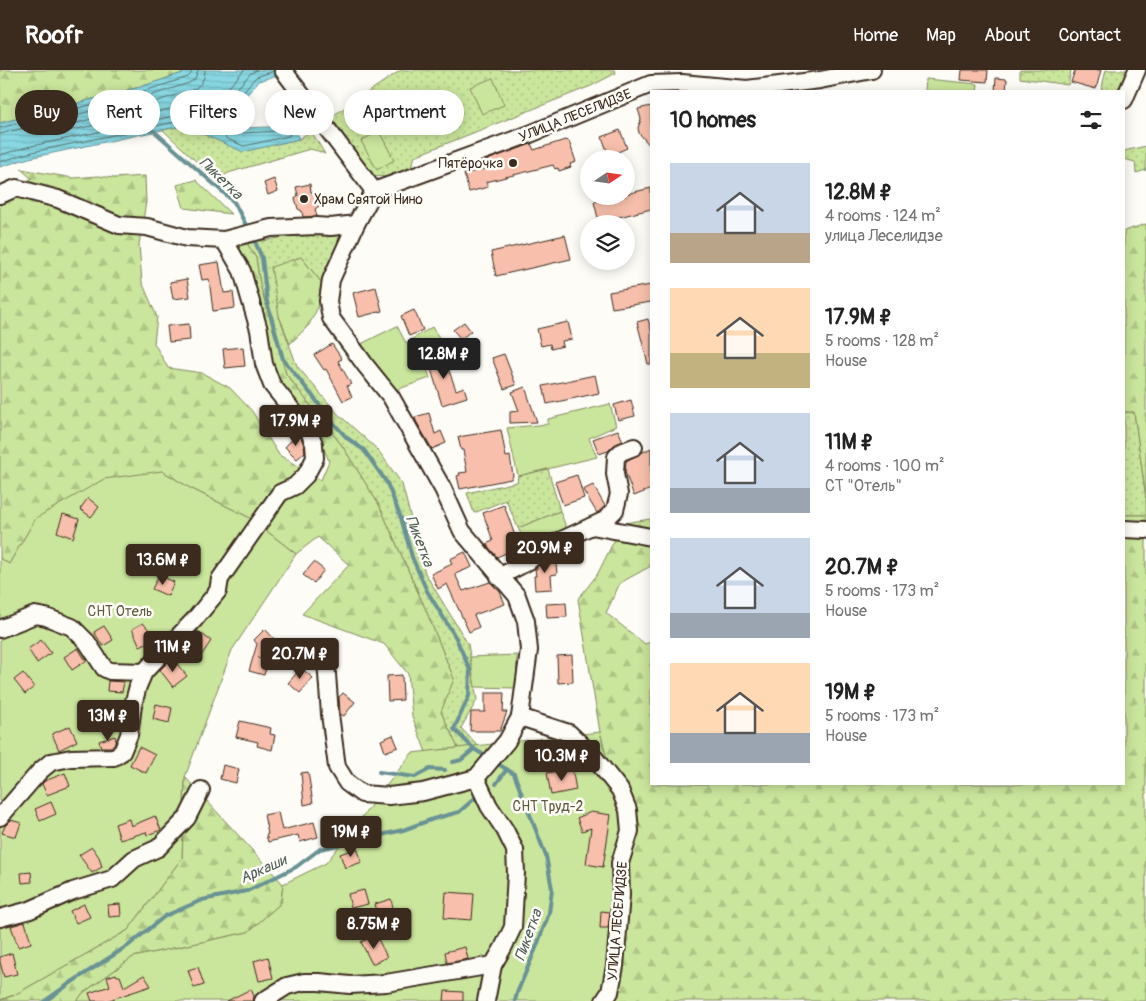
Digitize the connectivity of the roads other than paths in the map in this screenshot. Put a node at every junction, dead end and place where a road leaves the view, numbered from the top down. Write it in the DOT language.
graph roads {
  1 [pos="283,70"];
  2 [pos="872,70"];
  3 [pos="1137,70"];
  4 [pos="1125,98"];
  5 [pos="374,191"];
  6 [pos="0,195"];
  7 [pos="356,224"];
  8 [pos="224,240"];
  9 [pos="634,447"];
  10 [pos="592,526"];
  11 [pos="1125,530"];
  12 [pos="1146,530"];
  13 [pos="650,536"];
  14 [pos="499,577"];
  15 [pos="0,629"];
  16 [pos="326,661"];
  17 [pos="144,672"];
  18 [pos="520,717"];
  19 [pos="476,778"];
  20 [pos="201,790"];
  21 [pos="0,817"];
  22 [pos="0,918"];
  23 [pos="493,965"];
  24 [pos="263,1001"];
  25 [pos="486,1001"];
  26 [pos="604,1001"];
  1 -- 5 [label="street"];
  2 -- 5 [label="street, УЛИЦА ЛЕСЕЛИДЗЕ"];
  3 -- 4 [label="street"];
  5 -- 7 [label="street"];
  6 -- 8 [label="street"];
  7 -- 8 [label="street"];
  7 -- 14 [label="street"];
  8 -- 17 [label="street"];
  9 -- 10 [label="street"];
  10 -- 13 [label="street"];
  10 -- 14 [label="street"];
  11 -- 12 [label="street"];
  14 -- 18 [label="street"];
  15 -- 17 [label="street"];
  16 -- 19 [label="street"];
  17 -- 21 [label="street"];
  18 -- 19 [label="street"];
  18 -- 26 [label="street, УЛИЦА ЛЕСЕЛИДЗЕ"];
  19 -- 23 [label="street"];
  20 -- 22 [label="street"];
  23 -- 24 [label="street"];
  23 -- 25 [label="street"];
}
